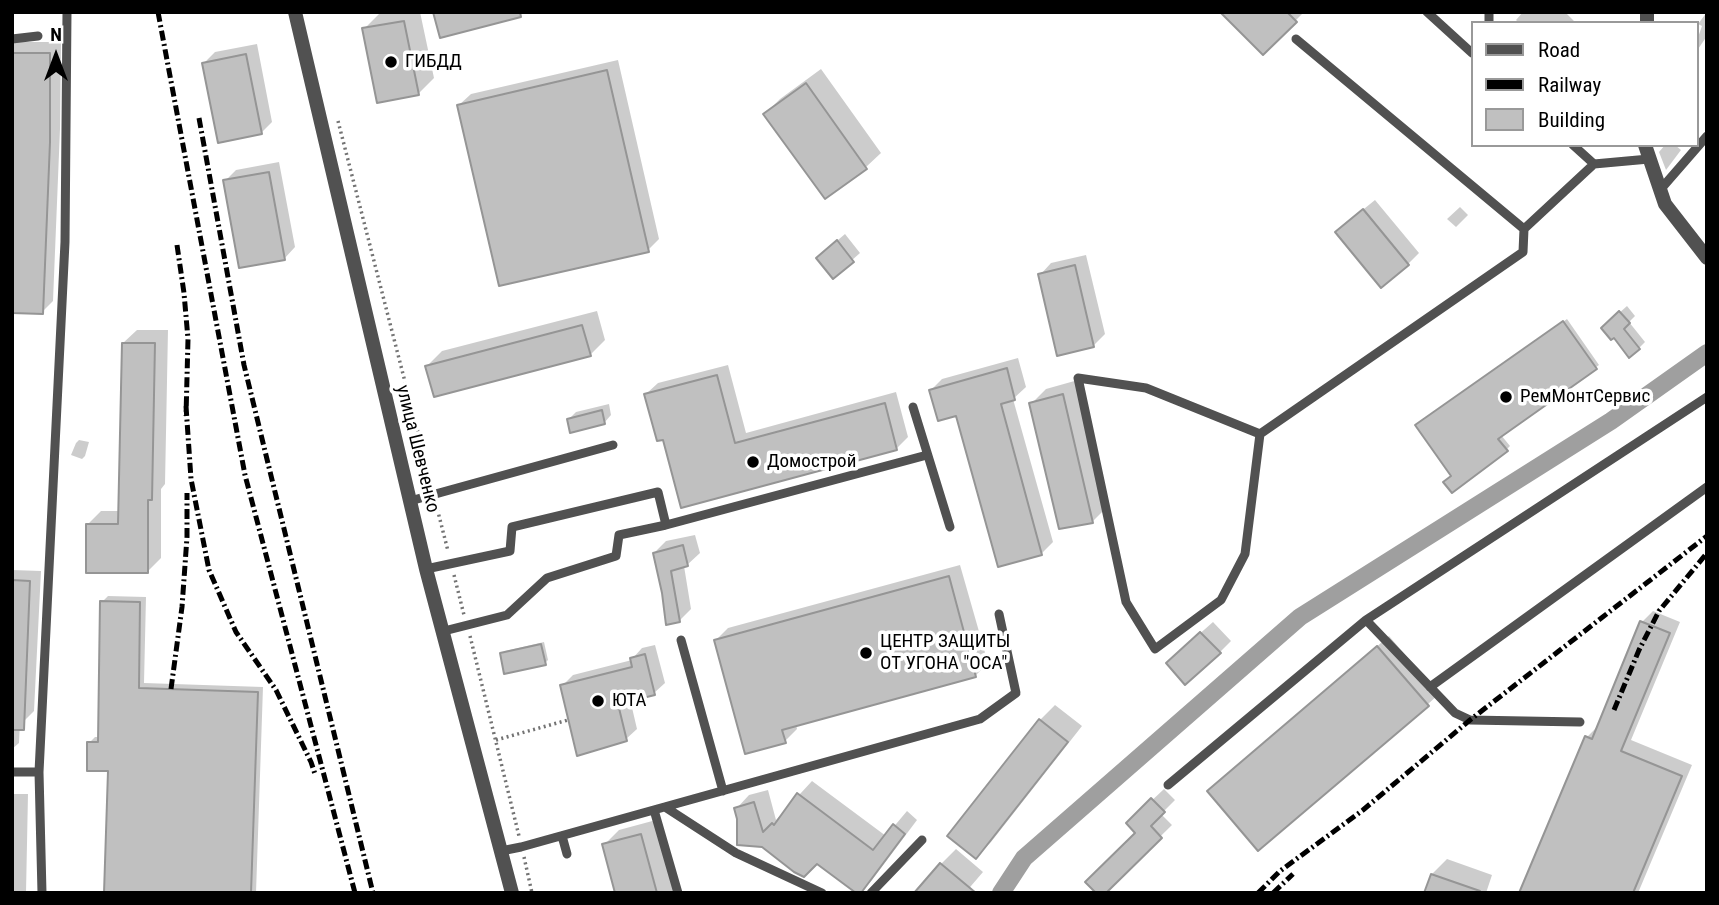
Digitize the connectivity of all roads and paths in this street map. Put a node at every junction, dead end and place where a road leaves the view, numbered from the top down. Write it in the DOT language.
graph roads {
  1 [pos="67,12"];
  2 [pos="295,12"];
  3 [pos="1427,12"];
  4 [pos="38,36"];
  5 [pos="12,39"];
  6 [pos="1296,39"];
  7 [pos="1470,51"];
  8 [pos="335,109"];
  9 [pos="1575,147"];
  10 [pos="1697,147"];
  11 [pos="1647,152"];
  12 [pos="1594,164"];
  13 [pos="1660,190"];
  14 [pos="1524,229"];
  15 [pos="1707,258"];
  16 [pos="1707,397"];
  17 [pos="913,407"];
  18 [pos="1260,434"];
  19 [pos="613,445"];
  20 [pos="927,455"];
  21 [pos="1707,487"];
  22 [pos="433,494"];
  23 [pos="410,501"];
  24 [pos="666,525"];
  25 [pos="950,527"];
  26 [pos="451,563"];
  27 [pos="426,569"];
  28 [pos="999,614"];
  29 [pos="1366,620"];
  30 [pos="467,625"];
  31 [pos="444,631"];
  32 [pos="681,640"];
  33 [pos="1430,687"];
  34 [pos="568,720"];
  35 [pos="1580,722"];
  36 [pos="496,740"];
  37 [pos="12,772"];
  38 [pos="40,772"];
  39 [pos="1168,785"];
  40 [pos="723,791"];
  41 [pos="665,807"];
  42 [pos="654,810"];
  43 [pos="562,836"];
  44 [pos="922,840"];
  45 [pos="522,847"];
  46 [pos="501,851"];
  47 [pos="567,854"];
  48 [pos="42,893"];
  49 [pos="512,893"];
  50 [pos="533,893"];
  51 [pos="678,893"];
  52 [pos="822,893"];
  53 [pos="871,893"];
  1 -- 38 [label="lane"];
  2 -- 23 [label="street, улица Шевченко"];
  3 -- 7 [label="lane"];
  4 -- 5 [label="lane"];
  6 -- 14 [label="lane"];
  8 -- 22 [label="path"];
  9 -- 12 [label="lane"];
  10 -- 13 [label="lane"];
  11 -- 12 [label="lane"];
  11 -- 13 [label="street"];
  12 -- 14 [label="lane"];
  13 -- 15 [label="street"];
  14 -- 18 [label="lane"];
  16 -- 29 [label="lane"];
  17 -- 20 [label="lane"];
  18 -- 18 [label="lane"];
  19 -- 22 [label="lane"];
  20 -- 24 [label="lane"];
  20 -- 25 [label="lane"];
  21 -- 33 [label="lane"];
  22 -- 23 [label="lane"];
  22 -- 26 [label="path"];
  23 -- 27 [label="street, улица Шевченко"];
  24 -- 26 [label="lane"];
  24 -- 30 [label="lane"];
  26 -- 27 [label="lane"];
  26 -- 30 [label="path"];
  27 -- 31 [label="street, улица Шевченко"];
  28 -- 40 [label="lane"];
  29 -- 33 [label="lane"];
  29 -- 39 [label="lane"];
  30 -- 31 [label="lane"];
  30 -- 36 [label="path"];
  31 -- 46 [label="street, улица Шевченко"];
  32 -- 40 [label="lane"];
  33 -- 35 [label="lane"];
  34 -- 36 [label="path"];
  36 -- 45 [label="path"];
  37 -- 38 [label="lane"];
  38 -- 48 [label="lane"];
  40 -- 41 [label="lane"];
  41 -- 42 [label="lane"];
  41 -- 52 [label="lane"];
  42 -- 43 [label="lane"];
  42 -- 51 [label="lane"];
  43 -- 45 [label="lane"];
  43 -- 47 [label="lane"];
  44 -- 53 [label="lane"];
  45 -- 46 [label="lane"];
  45 -- 50 [label="path"];
  46 -- 49 [label="street, улица Шевченко"];
}
